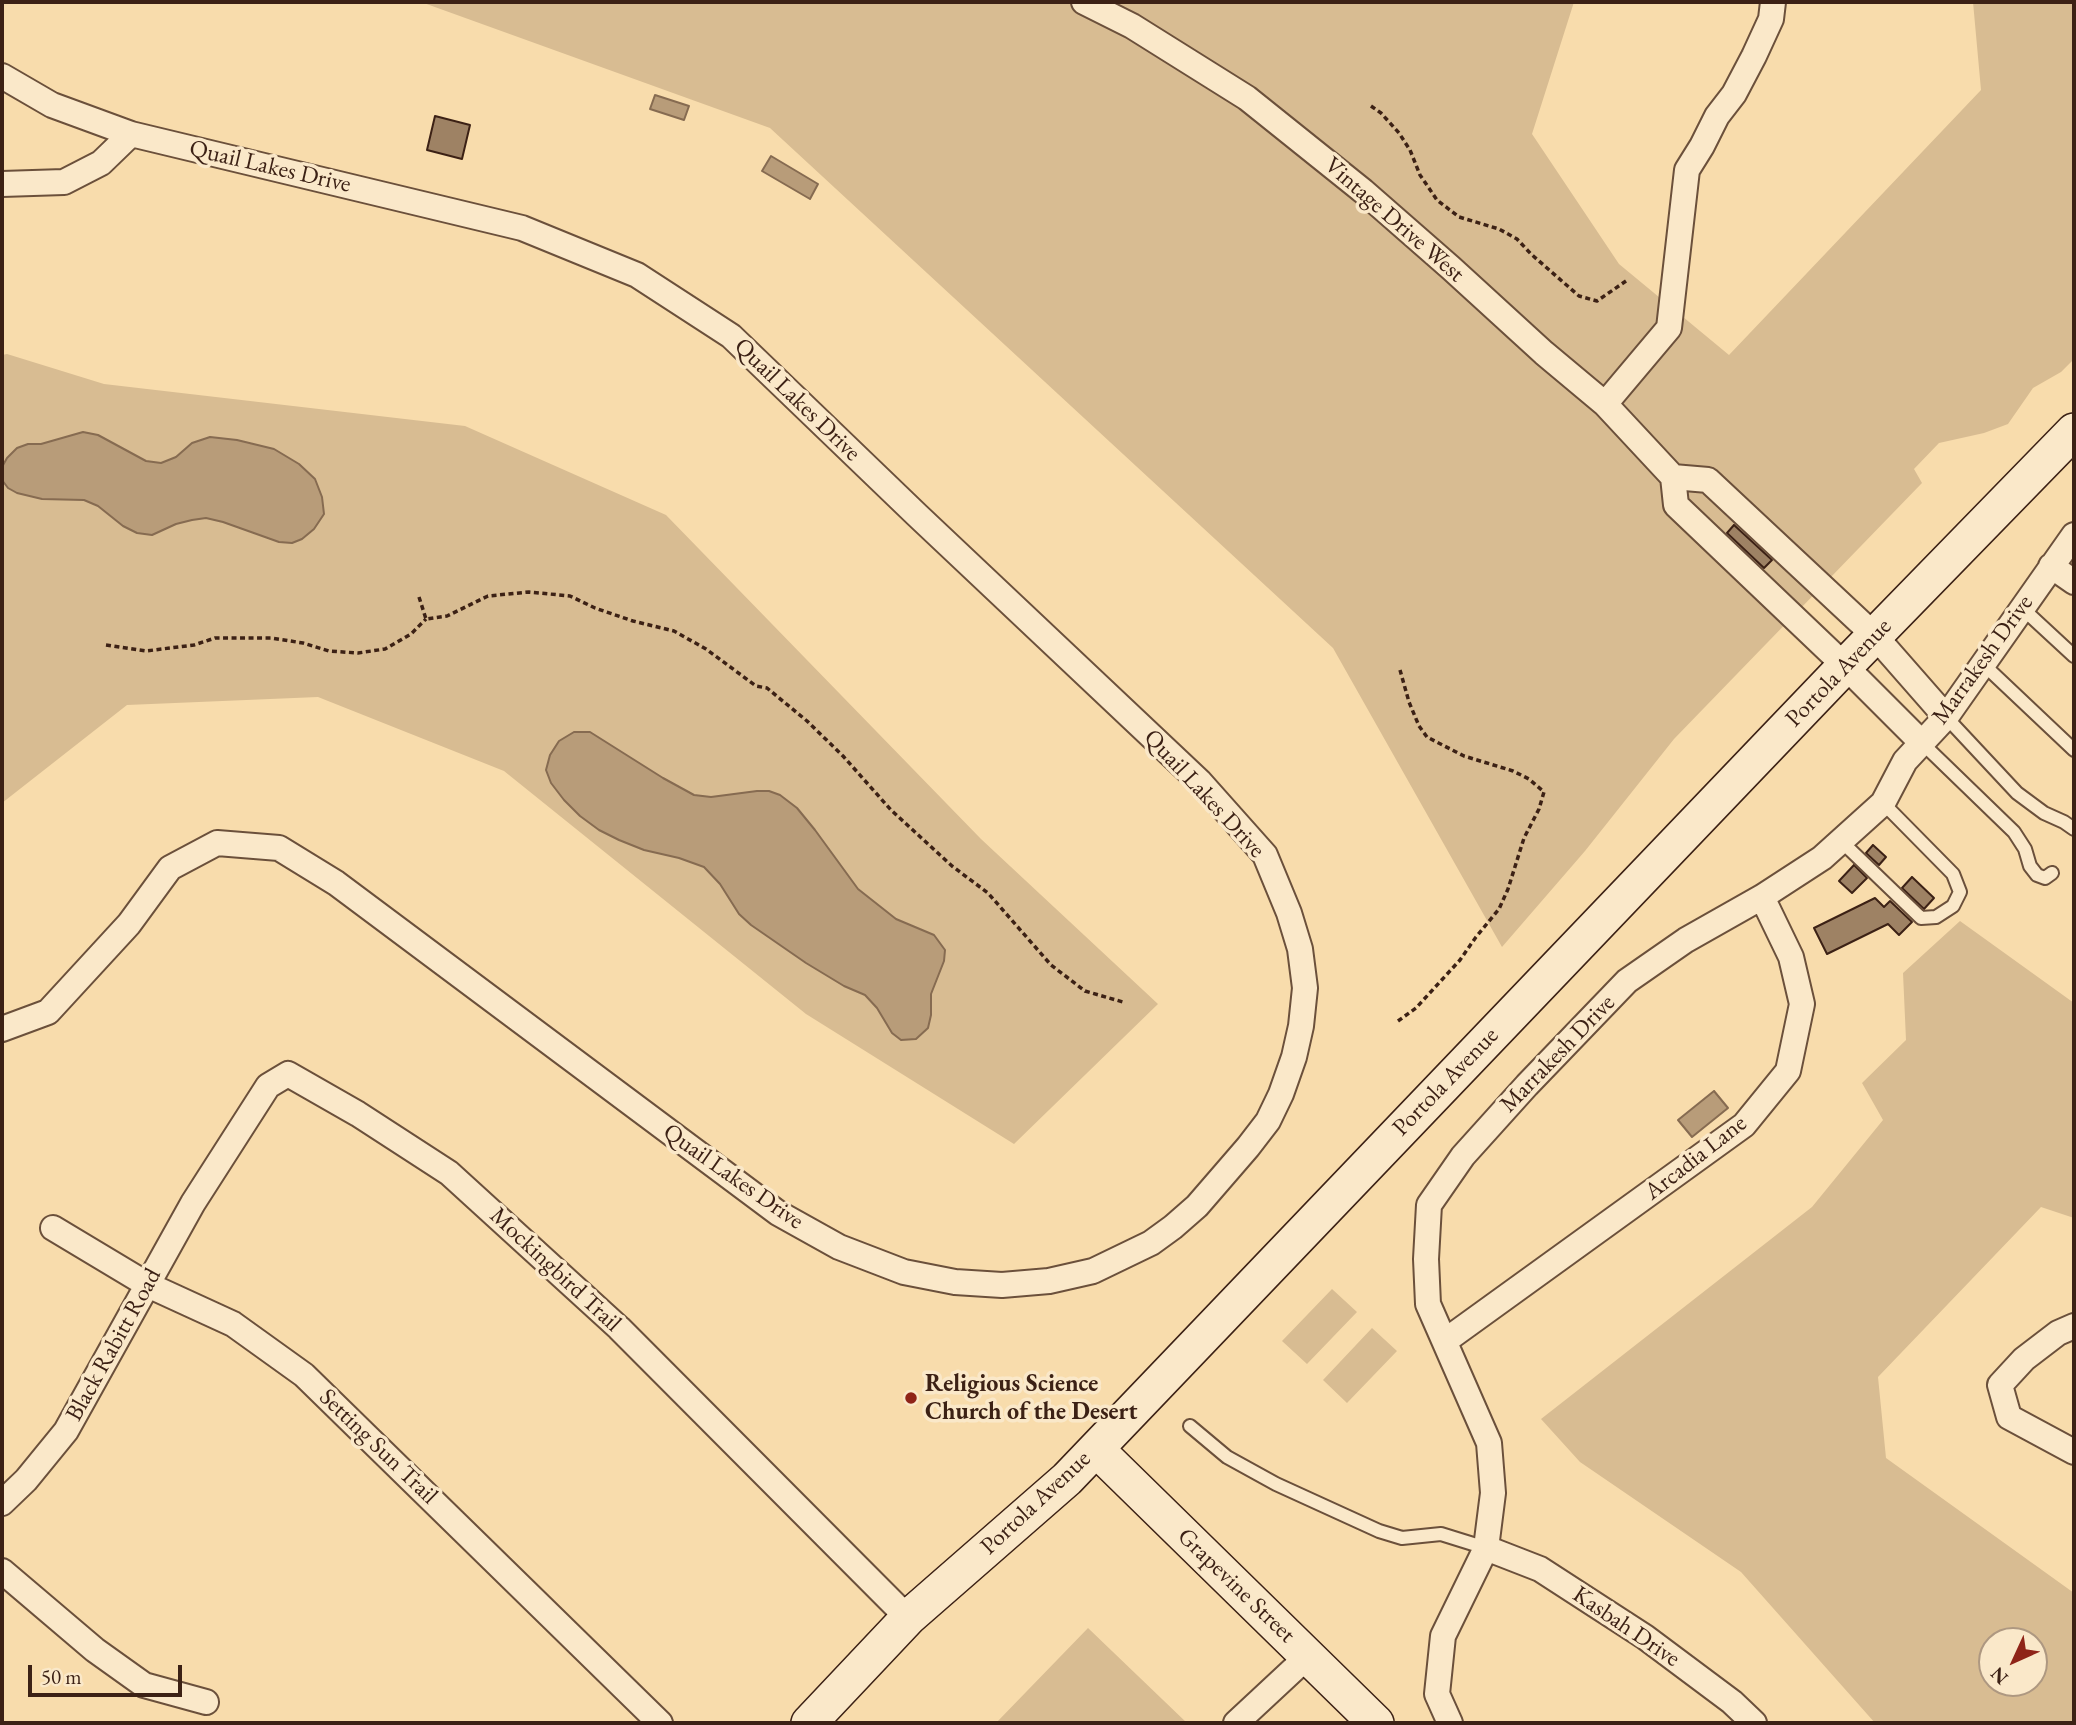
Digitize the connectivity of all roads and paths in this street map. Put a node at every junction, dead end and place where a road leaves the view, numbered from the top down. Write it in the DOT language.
graph roads {
  1 [pos="1084,2"];
  2 [pos="1773,2"];
  3 [pos="2,76"];
  4 [pos="1371,106"];
  5 [pos="131,134"];
  6 [pos="2,184"];
  7 [pos="1626,281"];
  8 [pos="1605,404"];
  9 [pos="2074,431"];
  10 [pos="1673,477"];
  11 [pos="2074,535"];
  12 [pos="2051,565"];
  13 [pos="2074,582"];
  14 [pos="419,597"];
  15 [pos="2022,608"];
  16 [pos="426,619"];
  17 [pos="1875,636"];
  18 [pos="106,645"];
  19 [pos="2074,656"];
  20 [pos="1983,664"];
  21 [pos="1845,666"];
  22 [pos="1400,670"];
  23 [pos="1946,717"];
  24 [pos="1921,742"];
  25 [pos="2074,750"];
  26 [pos="1883,803"];
  27 [pos="2074,829"];
  28 [pos="1841,841"];
  29 [pos="2052,873"];
  30 [pos="1762,897"];
  31 [pos="1123,1002"];
  32 [pos="1398,1020"];
  33 [pos="2,1029"];
  34 [pos="193,1203"];
  35 [pos="54,1228"];
  36 [pos="148,1285"];
  37 [pos="2074,1326"];
  38 [pos="1445,1341"];
  39 [pos="1190,1426"];
  40 [pos="1096,1449"];
  41 [pos="2074,1452"];
  42 [pos="2,1503"];
  43 [pos="1486,1548"];
  44 [pos="2,1571"];
  45 [pos="909,1617"];
  46 [pos="1308,1656"];
  47 [pos="206,1702"];
  48 [pos="660,1723"];
  49 [pos="809,1723"];
  50 [pos="1236,1723"];
  51 [pos="1376,1723"];
  52 [pos="1450,1723"];
  53 [pos="1754,1723"];
  1 -- 8 [label="street, Vintage Drive West"];
  2 -- 8 [label="street"];
  3 -- 5 [label="street, Quail Lakes Drive"];
  4 -- 7 [label="path"];
  5 -- 6 [label="street"];
  5 -- 33 [label="street, Quail Lakes Drive"];
  8 -- 10 [label="street, Vintage Drive West"];
  9 -- 17 [label="street, Portola Avenue"];
  10 -- 17 [label="street"];
  10 -- 21 [label="street"];
  11 -- 12 [label="street, Marrakesh Drive"];
  12 -- 13 [label="street"];
  12 -- 15 [label="street, Marrakesh Drive"];
  14 -- 16 [label="path"];
  15 -- 19 [label="lane"];
  15 -- 20 [label="street, Marrakesh Drive"];
  16 -- 18 [label="path"];
  16 -- 31 [label="path"];
  17 -- 21 [label="street, Portola Avenue"];
  17 -- 23 [label="street"];
  20 -- 23 [label="street, Marrakesh Drive"];
  20 -- 25 [label="lane"];
  21 -- 24 [label="street"];
  21 -- 40 [label="street, Portola Avenue"];
  22 -- 32 [label="path"];
  23 -- 24 [label="street, Marrakesh Drive"];
  23 -- 27 [label="lane"];
  24 -- 26 [label="street, Marrakesh Drive"];
  24 -- 29 [label="lane"];
  26 -- 28 [label="street, Marrakesh Drive"];
  26 -- 28 [label="lane"];
  28 -- 30 [label="street, Marrakesh Drive"];
  30 -- 38 [label="street, Marrakesh Drive"];
  30 -- 38 [label="street, Arcadia Lane"];
  34 -- 36 [label="street, Black Rabitt Road"];
  34 -- 45 [label="street, Mockingbird Trail"];
  35 -- 36 [label="street, Setting Sun Trail"];
  36 -- 42 [label="street, Black Rabitt Road"];
  36 -- 48 [label="street, Setting Sun Trail"];
  37 -- 41 [label="street"];
  38 -- 43 [label="street, Marrakesh Drive"];
  39 -- 43 [label="lane"];
  40 -- 45 [label="street, Portola Avenue"];
  40 -- 46 [label="street, Grapevine Street"];
  43 -- 52 [label="street, Marrakesh Drive"];
  43 -- 53 [label="street, Kasbah Drive"];
  44 -- 47 [label="street"];
  45 -- 49 [label="street, Portola Avenue"];
  46 -- 50 [label="street"];
  46 -- 51 [label="street, Grapevine Street"];
}
